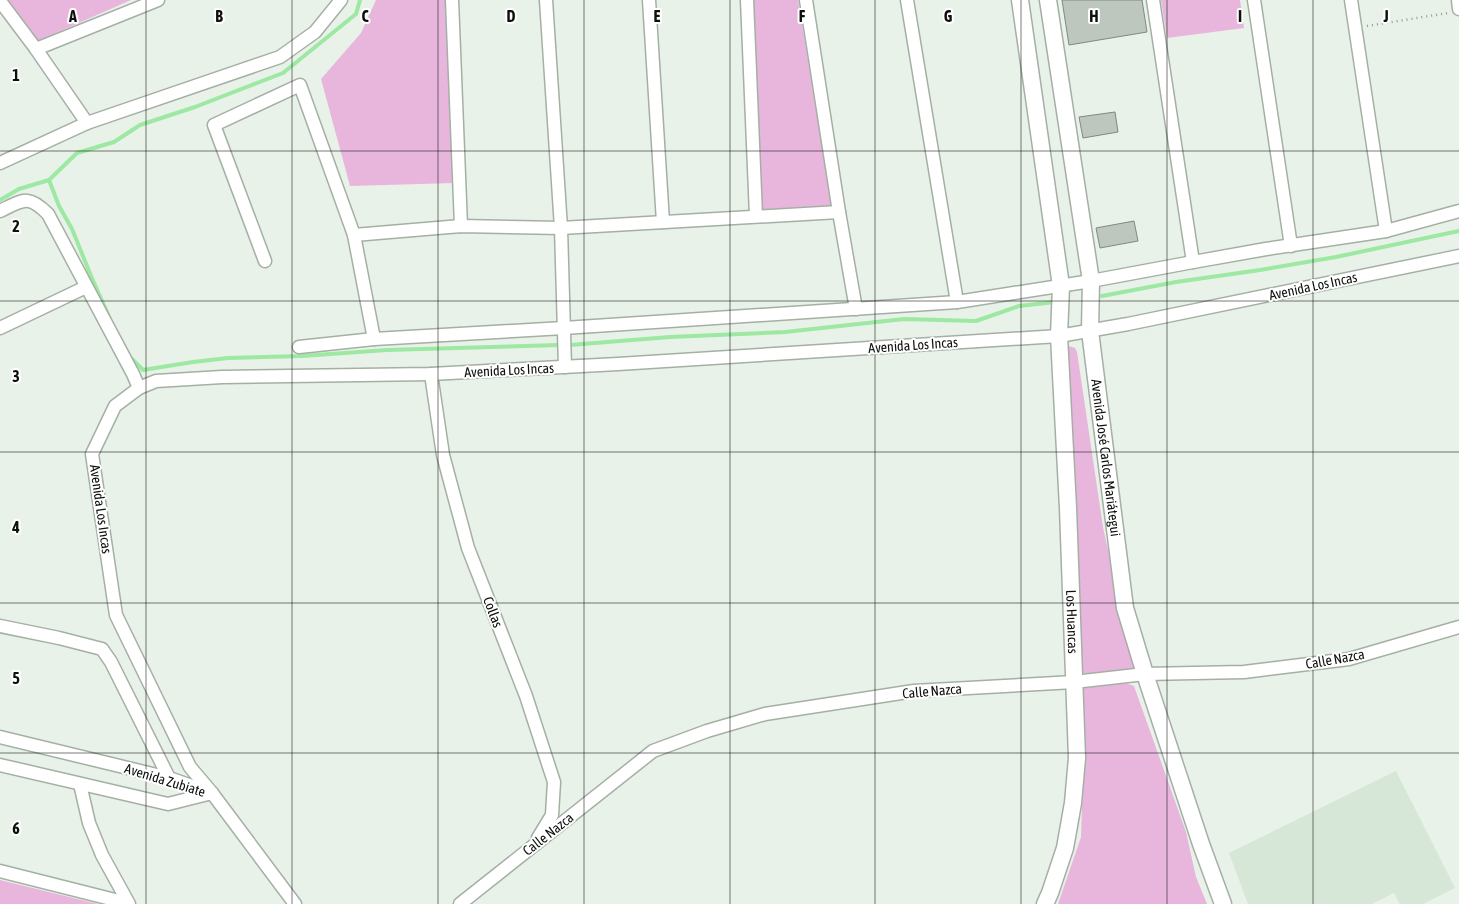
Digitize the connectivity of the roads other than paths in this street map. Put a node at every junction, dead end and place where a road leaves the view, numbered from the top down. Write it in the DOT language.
graph roads {
  1 [pos="158,0"];
  2 [pos="341,0"];
  3 [pos="452,0"];
  4 [pos="546,0"];
  5 [pos="649,0"];
  6 [pos="747,0"];
  7 [pos="806,0"];
  8 [pos="907,0"];
  9 [pos="1020,0"];
  10 [pos="1048,0"];
  11 [pos="1153,0"];
  12 [pos="1254,0"];
  13 [pos="1351,0"];
  14 [pos="1458,0"];
  15 [pos="0,1"];
  16 [pos="1454,11"];
  17 [pos="36,49"];
  18 [pos="87,123"];
  19 [pos="0,163"];
  20 [pos="0,211"];
  21 [pos="1459,211"];
  22 [pos="839,212"];
  23 [pos="756,216"];
  24 [pos="663,222"];
  25 [pos="461,226"];
  26 [pos="561,228"];
  27 [pos="1386,231"];
  28 [pos="354,235"];
  29 [pos="1291,246"];
  30 [pos="1459,256"];
  31 [pos="265,261"];
  32 [pos="1193,262"];
  33 [pos="1091,281"];
  34 [pos="1061,286"];
  35 [pos="86,287"];
  36 [pos="957,302"];
  37 [pos="856,309"];
  38 [pos="0,328"];
  39 [pos="564,328"];
  40 [pos="1090,331"];
  41 [pos="1059,336"];
  42 [pos="374,339"];
  43 [pos="299,347"];
  44 [pos="565,367"];
  45 [pos="431,374"];
  46 [pos="138,388"];
  47 [pos="0,626"];
  48 [pos="1459,627"];
  49 [pos="1144,674"];
  50 [pos="1074,682"];
  51 [pos="0,737"];
  52 [pos="0,765"];
  53 [pos="169,778"];
  54 [pos="80,784"];
  55 [pos="212,793"];
  56 [pos="535,844"];
  57 [pos="0,871"];
  58 [pos="128,903"];
  59 [pos="295,904"];
  60 [pos="460,904"];
  61 [pos="1045,904"];
  62 [pos="1223,904"];
  1 -- 17 [label="street"];
  2 -- 18 [label="street"];
  3 -- 25 [label="street"];
  4 -- 26 [label="street"];
  5 -- 24 [label="street"];
  6 -- 23 [label="street"];
  7 -- 22 [label="street"];
  8 -- 36 [label="street"];
  9 -- 34 [label="main road"];
  10 -- 33 [label="main road, Avenida José Carlos Mariátegui"];
  11 -- 32 [label="street"];
  12 -- 29 [label="street"];
  13 -- 27 [label="street"];
  14 -- 16 [label="street"];
  15 -- 17 [label="street"];
  17 -- 18 [label="street"];
  18 -- 19 [label="street"];
  20 -- 35 [label="street"];
  21 -- 27 [label="street"];
  22 -- 23 [label="street"];
  22 -- 37 [label="street"];
  23 -- 24 [label="street"];
  24 -- 26 [label="street"];
  25 -- 26 [label="street"];
  25 -- 28 [label="street"];
  26 -- 39 [label="street"];
  27 -- 29 [label="street"];
  28 -- 31 [label="street"];
  28 -- 42 [label="street"];
  29 -- 32 [label="street"];
  30 -- 40 [label="street, Avenida Los Incas"];
  32 -- 33 [label="street"];
  33 -- 34 [label="street"];
  33 -- 40 [label="main road, Avenida José Carlos Mariátegui"];
  34 -- 36 [label="street"];
  34 -- 41 [label="main road"];
  35 -- 38 [label="street"];
  35 -- 46 [label="street"];
  36 -- 37 [label="street"];
  37 -- 39 [label="street"];
  39 -- 42 [label="street"];
  39 -- 44 [label="street"];
  40 -- 41 [label="street, Avenida Los Incas"];
  40 -- 49 [label="main road, Avenida José Carlos Mariátegui"];
  41 -- 44 [label="street, Avenida Los Incas"];
  41 -- 50 [label="main road, Los Huancas"];
  42 -- 43 [label="street"];
  44 -- 45 [label="street, Avenida Los Incas"];
  45 -- 46 [label="street, Avenida Los Incas"];
  45 -- 56 [label="street, Collas"];
  46 -- 55 [label="street, Avenida Los Incas"];
  47 -- 53 [label="street"];
  48 -- 49 [label="street, Calle Nazca"];
  49 -- 50 [label="street, Calle Nazca"];
  49 -- 62 [label="main road, Avenida José Carlos Mariátegui"];
  50 -- 56 [label="street, Calle Nazca"];
  50 -- 61 [label="main road, Los Huancas"];
  51 -- 53 [label="street, Avenida Zubiate"];
  52 -- 54 [label="street, Avenida Zubiate"];
  53 -- 55 [label="street, Avenida Zubiate"];
  54 -- 55 [label="street, Avenida Zubiate"];
  54 -- 58 [label="street"];
  55 -- 59 [label="street, Avenida Los Incas"];
  56 -- 60 [label="street, Calle Nazca"];
  57 -- 58 [label="street"];
}
